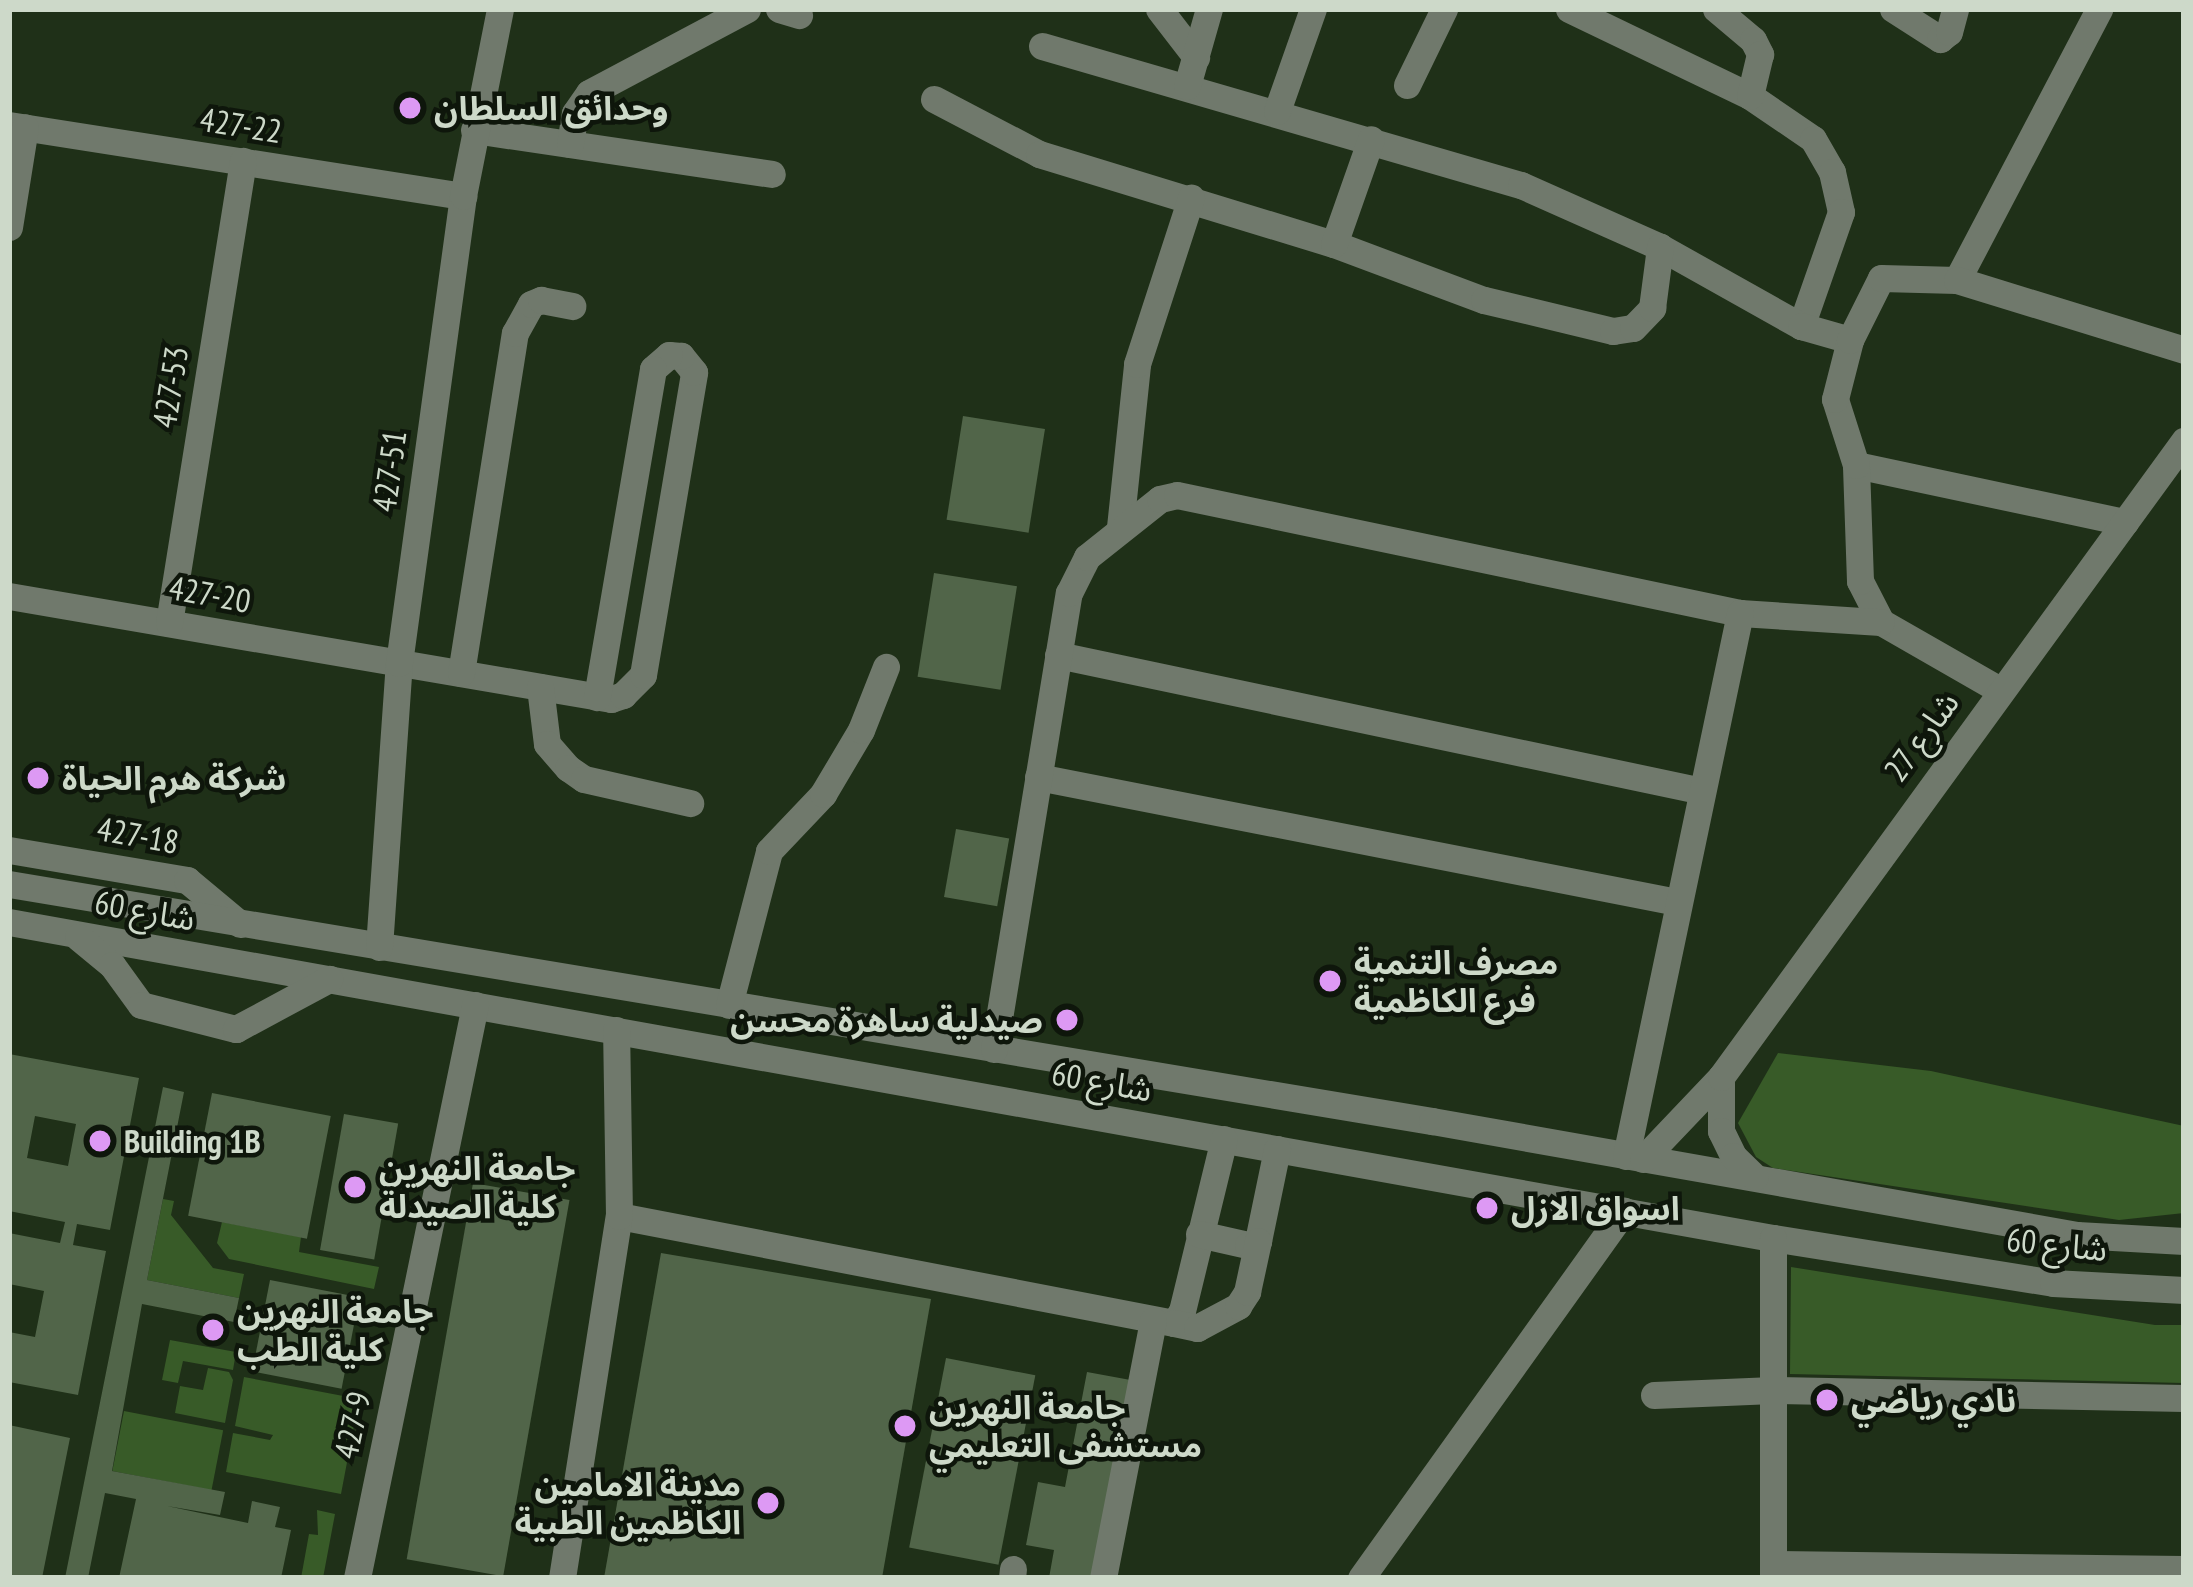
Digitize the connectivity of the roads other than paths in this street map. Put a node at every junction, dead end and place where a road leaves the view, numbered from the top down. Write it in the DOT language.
graph roads {
  1 [pos="500,9"];
  2 [pos="747,9"];
  3 [pos="1159,9"];
  4 [pos="1209,9"];
  5 [pos="1313,9"];
  6 [pos="1444,9"];
  7 [pos="1569,9"];
  8 [pos="1716,9"];
  9 [pos="1893,9"];
  10 [pos="1955,9"];
  11 [pos="2099,9"];
  12 [pos="1042,46"];
  13 [pos="1196,57"];
  14 [pos="1407,85"];
  15 [pos="1187,86"];
  16 [pos="1750,96"];
  17 [pos="934,99"];
  18 [pos="1277,111"];
  19 [pos="17,126"];
  20 [pos="474,130"];
  21 [pos="1371,140"];
  22 [pos="570,144"];
  23 [pos="243,161"];
  24 [pos="772,174"];
  25 [pos="463,196"];
  26 [pos="1191,198"];
  27 [pos="9,227"];
  28 [pos="1334,244"];
  29 [pos="1660,247"];
  30 [pos="1957,280"];
  31 [pos="572,306"];
  32 [pos="1801,326"];
  33 [pos="1850,340"];
  34 [pos="2184,350"];
  35 [pos="2184,441"];
  36 [pos="1856,465"];
  37 [pos="2125,522"];
  38 [pos="1120,526"];
  39 [pos="9,596"];
  40 [pos="1740,613"];
  41 [pos="1881,622"];
  42 [pos="169,623"];
  43 [pos="1058,656"];
  44 [pos="399,663"];
  45 [pos="886,667"];
  46 [pos="461,673"];
  47 [pos="540,687"];
  48 [pos="1998,689"];
  49 [pos="597,697"];
  50 [pos="1038,777"];
  51 [pos="1702,791"];
  52 [pos="690,803"];
  53 [pos="9,850"];
  54 [pos="9,884"];
  55 [pos="1677,902"];
  56 [pos="9,922"];
  57 [pos="240,924"];
  58 [pos="74,934"];
  59 [pos="380,947"];
  60 [pos="329,979"];
  61 [pos="475,1005"];
  62 [pos="729,1005"];
  63 [pos="616,1030"];
  64 [pos="994,1049"];
  65 [pos="1721,1077"];
  66 [pos="1224,1139"];
  67 [pos="1277,1149"];
  68 [pos="1635,1158"];
  69 [pos="1755,1177"];
  70 [pos="1624,1211"];
  71 [pos="619,1216"];
  72 [pos="1199,1234"];
  73 [pos="1773,1238"];
  74 [pos="1258,1241"];
  75 [pos="2184,1241"];
  76 [pos="2184,1290"];
  77 [pos="1164,1322"];
  78 [pos="1773,1390"];
  79 [pos="1654,1395"];
  80 [pos="2184,1398"];
  81 [pos="2184,1569"];
  82 [pos="1773,1571"];
  83 [pos="2032,1573"];
  84 [pos="2138,1573"];
  85 [pos="357,1578"];
  86 [pos="562,1578"];
  87 [pos="1103,1578"];
  88 [pos="1361,1578"];
  1 -- 20 [label="street, 427-51"];
  2 -- 22 [label="street"];
  3 -- 13 [label="street"];
  4 -- 13 [label="street"];
  5 -- 18 [label="street"];
  6 -- 14 [label="street"];
  7 -- 16 [label="street"];
  8 -- 16 [label="street"];
  9 -- 10 [label="street"];
  11 -- 30 [label="street"];
  12 -- 15 [label="street"];
  13 -- 15 [label="street"];
  15 -- 18 [label="street"];
  16 -- 32 [label="street"];
  17 -- 26 [label="street"];
  18 -- 21 [label="street"];
  19 -- 23 [label="street, 427-22"];
  19 -- 27 [label="street"];
  20 -- 22 [label="street"];
  20 -- 25 [label="street, 427-51"];
  21 -- 28 [label="street"];
  21 -- 29 [label="street"];
  22 -- 24 [label="street"];
  23 -- 25 [label="street, 427-22"];
  23 -- 42 [label="street, 427-53"];
  25 -- 44 [label="street, 427-51"];
  26 -- 28 [label="street"];
  26 -- 38 [label="street"];
  28 -- 29 [label="street"];
  29 -- 32 [label="street"];
  30 -- 33 [label="street"];
  30 -- 34 [label="street"];
  31 -- 46 [label="street"];
  32 -- 33 [label="street"];
  33 -- 36 [label="street"];
  35 -- 37 [label="street, شارع 27"];
  36 -- 37 [label="street"];
  36 -- 41 [label="street"];
  37 -- 48 [label="street, شارع 27"];
  38 -- 40 [label="street"];
  38 -- 43 [label="street"];
  39 -- 42 [label="street, 427-20"];
  40 -- 41 [label="street"];
  40 -- 51 [label="street"];
  41 -- 48 [label="street"];
  42 -- 44 [label="street, 427-20"];
  43 -- 50 [label="street"];
  43 -- 51 [label="street"];
  44 -- 46 [label="street, 427-20"];
  44 -- 59 [label="street, 427-51"];
  45 -- 62 [label="street"];
  46 -- 47 [label="street, 427-20"];
  47 -- 49 [label="street, 427-20"];
  47 -- 52 [label="street"];
  48 -- 65 [label="street, شارع 27"];
  49 -- 49 [label="street"];
  50 -- 55 [label="street"];
  50 -- 64 [label="street"];
  51 -- 55 [label="street"];
  53 -- 57 [label="street, 427-18"];
  54 -- 57 [label="street, شارع 60"];
  55 -- 68 [label="street"];
  56 -- 58 [label="street, شارع 60"];
  57 -- 59 [label="street, شارع 60"];
  58 -- 60 [label="street, شارع 60"];
  58 -- 60 [label="street"];
  59 -- 62 [label="street, شارع 60"];
  60 -- 61 [label="street, شارع 60"];
  61 -- 63 [label="street, شارع 60"];
  61 -- 85 [label="street, 427-9"];
  62 -- 64 [label="street, شارع 60"];
  63 -- 66 [label="street, شارع 60"];
  63 -- 71 [label="street"];
  64 -- 68 [label="street, شارع 60"];
  65 -- 68 [label="street, شارع 27"];
  65 -- 69 [label="street"];
  66 -- 67 [label="street, شارع 60"];
  66 -- 72 [label="street"];
  67 -- 70 [label="street, شارع 60"];
  67 -- 74 [label="street"];
  68 -- 69 [label="street, شارع 60"];
  69 -- 75 [label="street, شارع 60"];
  70 -- 73 [label="street, شارع 60"];
  70 -- 88 [label="street"];
  71 -- 77 [label="street"];
  71 -- 86 [label="street"];
  72 -- 74 [label="street"];
  72 -- 77 [label="street"];
  73 -- 76 [label="street, شارع 60"];
  73 -- 78 [label="street"];
  74 -- 77 [label="street"];
  77 -- 87 [label="street"];
  78 -- 79 [label="street"];
  78 -- 80 [label="street"];
  78 -- 82 [label="street"];
  81 -- 84 [label="street"];
  82 -- 83 [label="street"];
  83 -- 84 [label="street"];
}
